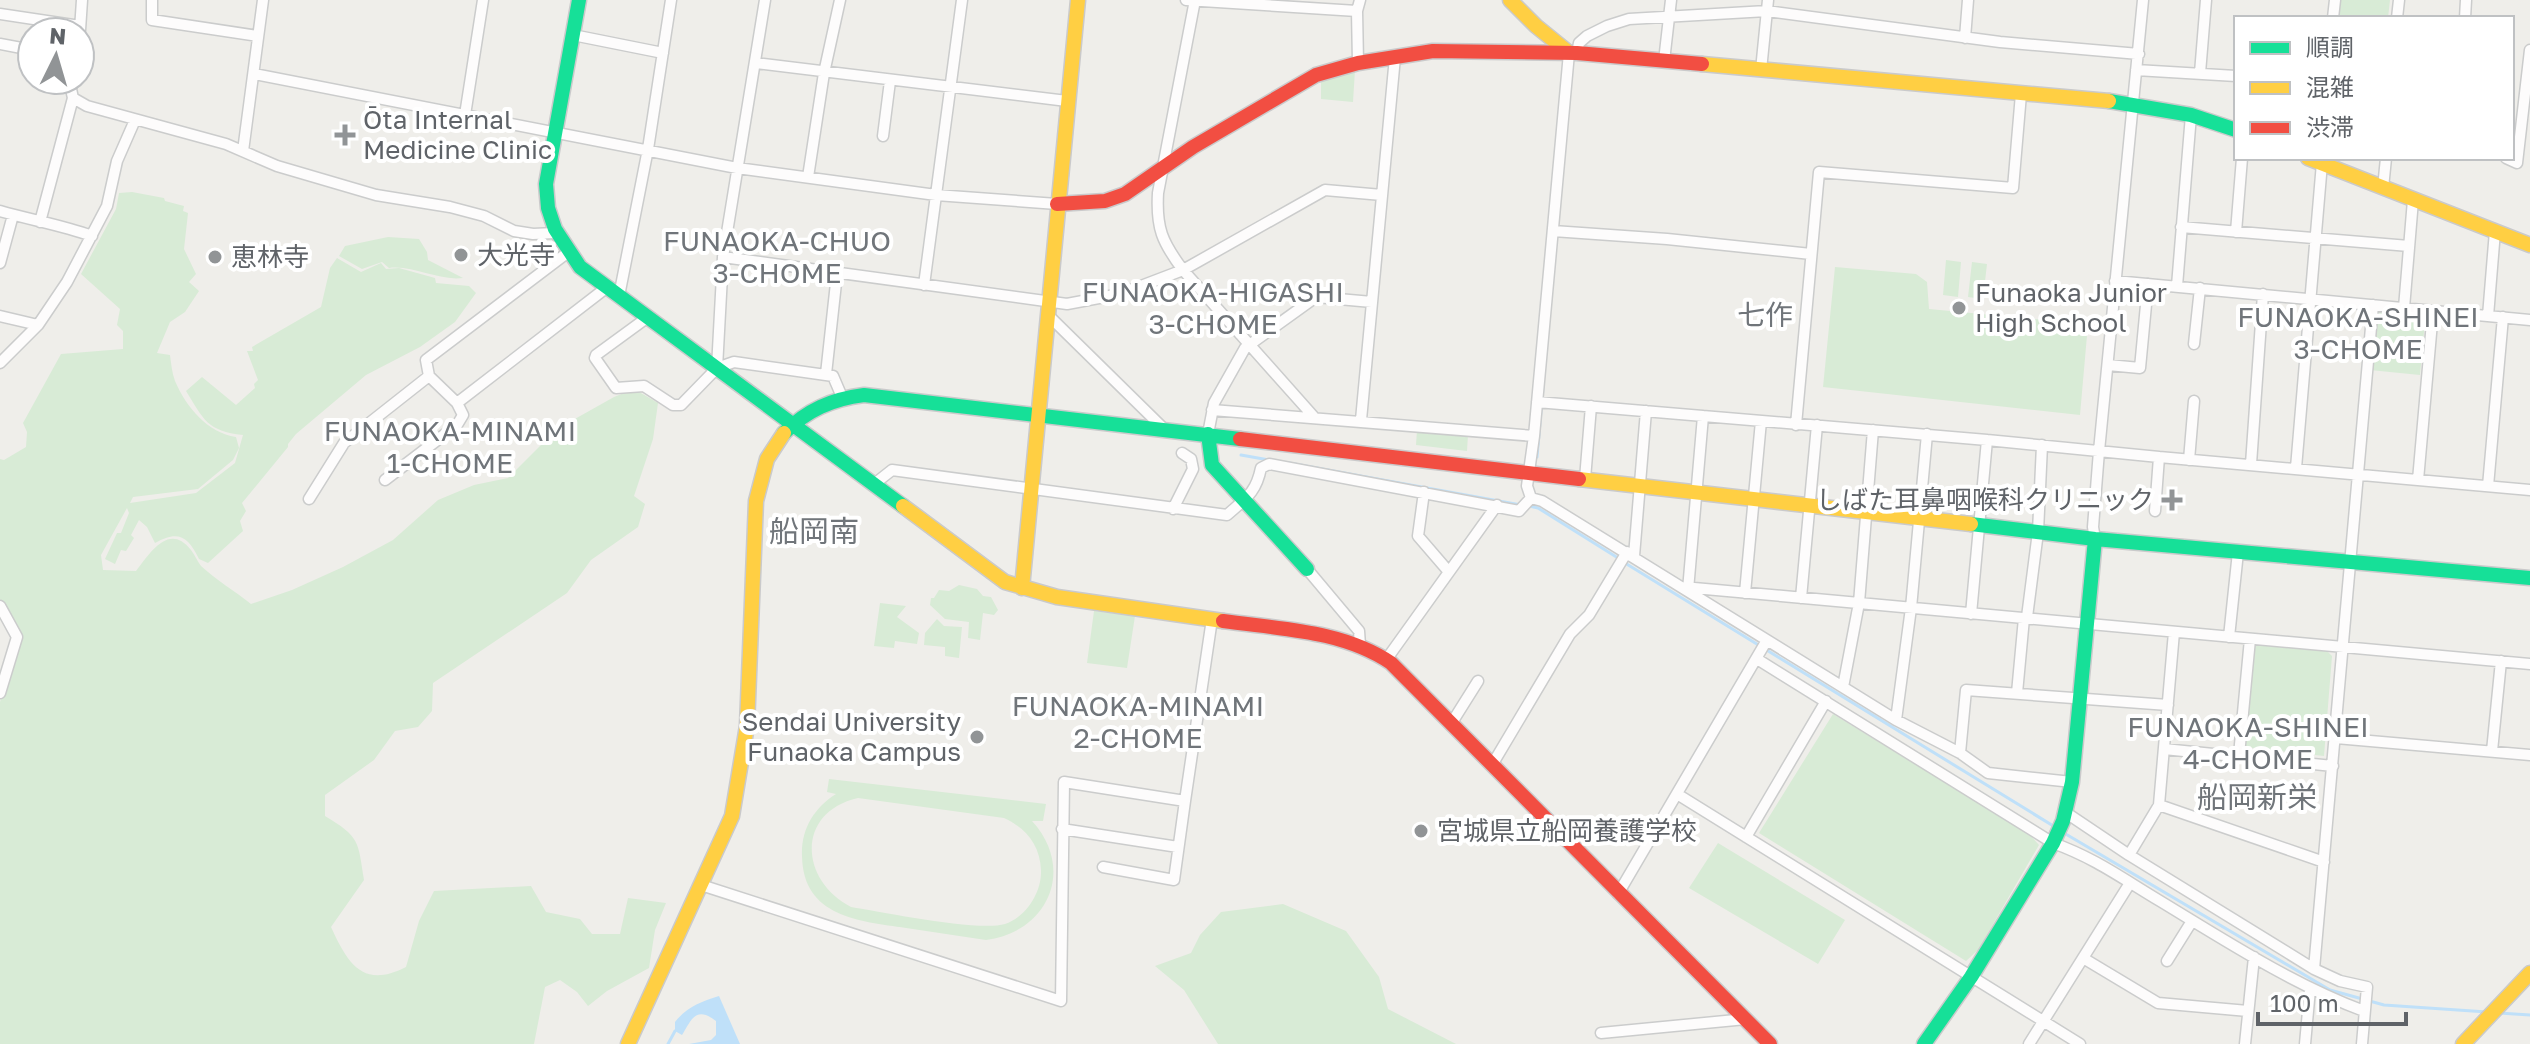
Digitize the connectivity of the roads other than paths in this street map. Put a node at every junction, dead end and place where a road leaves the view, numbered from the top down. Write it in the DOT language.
graph roads {
  1 [pos="152,0"];
  2 [pos="263,0"];
  3 [pos="483,0"];
  4 [pos="579,0"];
  5 [pos="671,0"];
  6 [pos="765,0"];
  7 [pos="840,0"];
  8 [pos="962,0"];
  9 [pos="1078,0"];
  10 [pos="1186,0"];
  11 [pos="1195,0"];
  12 [pos="1510,0"];
  13 [pos="1671,0"];
  14 [pos="1968,0"];
  15 [pos="2143,0"];
  16 [pos="2206,0"];
  17 [pos="1359,6"];
  18 [pos="1767,6"];
  19 [pos="1669,16"];
  20 [pos="573,35"];
  21 [pos="258,36"];
  22 [pos="1965,38"];
  23 [pos="2530,50"];
  24 [pos="663,53"];
  25 [pos="1573,53"];
  26 [pos="2139,54"];
  27 [pos="1395,57"];
  28 [pos="1664,61"];
  29 [pos="756,63"];
  30 [pos="1358,63"];
  31 [pos="1761,70"];
  32 [pos="2136,70"];
  33 [pos="824,73"];
  34 [pos="2200,73"];
  35 [pos="254,74"];
  36 [pos="2234,76"];
  37 [pos="890,81"];
  38 [pos="951,87"];
  39 [pos="2021,94"];
  40 [pos="73,98"];
  41 [pos="1067,101"];
  42 [pos="2132,103"];
  43 [pos="2527,104"];
  44 [pos="465,115"];
  45 [pos="2191,115"];
  46 [pos="135,120"];
  47 [pos="2234,129"];
  48 [pos="554,132"];
  49 [pos="883,136"];
  50 [pos="648,149"];
  51 [pos="244,154"];
  52 [pos="2242,160"];
  53 [pos="2386,160"];
  54 [pos="2510,160"];
  55 [pos="2315,161"];
  56 [pos="1165,166"];
  57 [pos="737,168"];
  58 [pos="808,177"];
  59 [pos="2383,188"];
  60 [pos="936,195"];
  61 [pos="1382,195"];
  62 [pos="2413,200"];
  63 [pos="1057,204"];
  64 [pos="0,211"];
  65 [pos="13,215"];
  66 [pos="40,222"];
  67 [pos="2181,227"];
  68 [pos="1553,231"];
  69 [pos="2495,231"];
  70 [pos="2236,232"];
  71 [pos="555,233"];
  72 [pos="92,236"];
  73 [pos="2315,237"];
  74 [pos="2530,245"];
  75 [pos="2409,246"];
  76 [pos="567,253"];
  77 [pos="1811,254"];
  78 [pos="723,257"];
  79 [pos="0,263"];
  80 [pos="1183,270"];
  81 [pos="837,274"];
  82 [pos="2115,281"];
  83 [pos="2148,284"];
  84 [pos="924,285"];
  85 [pos="2177,286"];
  86 [pos="2200,288"];
  87 [pos="613,292"];
  88 [pos="2263,294"];
  89 [pos="2309,299"];
  90 [pos="1372,302"];
  91 [pos="2373,305"];
  92 [pos="2404,308"];
  93 [pos="1050,310"];
  94 [pos="2433,311"];
  95 [pos="0,316"];
  96 [pos="2488,316"];
  97 [pos="648,317"];
  98 [pos="2503,317"];
  99 [pos="2530,320"];
  100 [pos="38,325"];
  101 [pos="2194,344"];
  102 [pos="1248,345"];
  103 [pos="0,363"];
  104 [pos="2108,365"];
  105 [pos="717,368"];
  106 [pos="826,374"];
  107 [pos="429,376"];
  108 [pos="842,397"];
  109 [pos="2194,401"];
  110 [pos="1537,402"];
  111 [pos="457,403"];
  112 [pos="1591,406"];
  113 [pos="1212,410"];
  114 [pos="1646,411"];
  115 [pos="1041,415"];
  116 [pos="1703,416"];
  117 [pos="1314,417"];
  118 [pos="1361,420"];
  119 [pos="1761,421"];
  120 [pos="792,425"];
  121 [pos="1796,425"];
  122 [pos="1817,425"];
  123 [pos="1164,429"];
  124 [pos="1873,430"];
  125 [pos="1208,434"];
  126 [pos="1927,434"];
  127 [pos="1534,436"];
  128 [pos="1987,440"];
  129 [pos="2042,445"];
  130 [pos="2099,451"];
  131 [pos="1182,453"];
  132 [pos="2159,457"];
  133 [pos="2189,460"];
  134 [pos="2251,464"];
  135 [pos="2296,468"];
  136 [pos="1529,472"];
  137 [pos="2358,475"];
  138 [pos="1585,479"];
  139 [pos="385,480"];
  140 [pos="2418,480"];
  141 [pos="873,485"];
  142 [pos="1640,485"];
  143 [pos="2488,486"];
  144 [pos="1033,488"];
  145 [pos="2530,490"];
  146 [pos="1424,492"];
  147 [pos="1696,492"];
  148 [pos="1531,498"];
  149 [pos="309,499"];
  150 [pos="1754,499"];
  151 [pos="1244,500"];
  152 [pos="1497,505"];
  153 [pos="1811,505"];
  154 [pos="1173,509"];
  155 [pos="2155,511"];
  156 [pos="1867,512"];
  157 [pos="1920,518"];
  158 [pos="1979,525"];
  159 [pos="2038,532"];
  160 [pos="2095,539"];
  161 [pos="2238,552"];
  162 [pos="1631,554"];
  163 [pos="2350,562"];
  164 [pos="1307,569"];
  165 [pos="1449,572"];
  166 [pos="2530,578"];
  167 [pos="1022,588"];
  168 [pos="1688,590"];
  169 [pos="1745,593"];
  170 [pos="1801,598"];
  171 [pos="1859,603"];
  172 [pos="0,606"];
  173 [pos="1911,608"];
  174 [pos="1971,614"];
  175 [pos="2026,618"];
  176 [pos="1212,619"];
  177 [pos="2087,623"];
  178 [pos="2174,632"];
  179 [pos="2229,637"];
  180 [pos="2250,639"];
  181 [pos="1767,640"];
  182 [pos="1360,645"];
  183 [pos="2344,647"];
  184 [pos="1757,659"];
  185 [pos="1386,660"];
  186 [pos="2501,661"];
  187 [pos="2530,664"];
  188 [pos="1478,681"];
  189 [pos="1843,687"];
  190 [pos="0,693"];
  191 [pos="2017,693"];
  192 [pos="2081,699"];
  193 [pos="1826,701"];
  194 [pos="2168,705"];
  195 [pos="1896,720"];
  196 [pos="1451,724"];
  197 [pos="2336,738"];
  198 [pos="2164,749"];
  199 [pos="2492,751"];
  200 [pos="1960,753"];
  201 [pos="2239,755"];
  202 [pos="2530,755"];
  203 [pos="1492,765"];
  204 [pos="2333,766"];
  205 [pos="2072,782"];
  206 [pos="1677,794"];
  207 [pos="1185,801"];
  208 [pos="2159,805"];
  209 [pos="2064,817"];
  210 [pos="1062,829"];
  211 [pos="1746,837"];
  212 [pos="2055,840"];
  213 [pos="1178,847"];
  214 [pos="2129,855"];
  215 [pos="2324,862"];
  216 [pos="1103,867"];
  217 [pos="2130,883"];
  218 [pos="701,885"];
  219 [pos="1618,894"];
  220 [pos="2192,921"];
  221 [pos="2254,957"];
  222 [pos="2083,958"];
  223 [pos="2167,961"];
  224 [pos="2314,969"];
  225 [pos="2530,973"];
  226 [pos="1971,977"];
  227 [pos="2310,989"];
  228 [pos="2364,1009"];
  229 [pos="2248,1011"];
  230 [pos="1746,1019"];
  231 [pos="2043,1021"];
  232 [pos="1601,1033"];
  233 [pos="628,1044"];
  234 [pos="1770,1044"];
  235 [pos="1924,1044"];
  236 [pos="2029,1044"];
  237 [pos="2080,1044"];
  238 [pos="2245,1044"];
  239 [pos="2305,1044"];
  240 [pos="2362,1044"];
  241 [pos="2463,1044"];
  1 -- 21 [label="street"];
  2 -- 21 [label="street"];
  3 -- 44 [label="street"];
  4 -- 20 [label="street"];
  5 -- 24 [label="street"];
  6 -- 29 [label="street"];
  7 -- 33 [label="street"];
  8 -- 38 [label="street"];
  9 -- 41 [label="street"];
  10 -- 11 [label="street"];
  11 -- 17 [label="street"];
  11 -- 56 [label="street"];
  12 -- 25 [label="street"];
  13 -- 19 [label="street"];
  14 -- 22 [label="street"];
  15 -- 26 [label="street"];
  16 -- 34 [label="street"];
  17 -- 30 [label="street"];
  18 -- 19 [label="street"];
  18 -- 22 [label="street"];
  18 -- 31 [label="street"];
  19 -- 25 [label="street"];
  19 -- 28 [label="street"];
  20 -- 24 [label="street"];
  20 -- 48 [label="street"];
  21 -- 35 [label="street"];
  22 -- 26 [label="street"];
  23 -- 43 [label="street"];
  24 -- 50 [label="street"];
  25 -- 27 [label="street"];
  25 -- 28 [label="street"];
  25 -- 68 [label="street"];
  26 -- 32 [label="street"];
  27 -- 30 [label="street"];
  27 -- 61 [label="street"];
  28 -- 31 [label="street"];
  29 -- 33 [label="street"];
  29 -- 57 [label="street"];
  30 -- 56 [label="street"];
  31 -- 39 [label="street"];
  32 -- 34 [label="street"];
  32 -- 42 [label="street"];
  33 -- 37 [label="street"];
  33 -- 58 [label="street"];
  34 -- 36 [label="street"];
  35 -- 44 [label="street"];
  35 -- 51 [label="street"];
  37 -- 38 [label="street"];
  37 -- 49 [label="street"];
  38 -- 41 [label="street"];
  38 -- 60 [label="street"];
  39 -- 42 [label="street"];
  39 -- 77 [label="street"];
  40 -- 46 [label="street"];
  40 -- 66 [label="street"];
  41 -- 63 [label="street"];
  42 -- 45 [label="street"];
  42 -- 82 [label="street"];
  43 -- 54 [label="street"];
  44 -- 48 [label="street"];
  45 -- 47 [label="street"];
  45 -- 67 [label="street"];
  46 -- 51 [label="street"];
  46 -- 72 [label="street"];
  48 -- 50 [label="street"];
  48 -- 71 [label="street"];
  50 -- 57 [label="street"];
  50 -- 87 [label="street"];
  51 -- 71 [label="street"];
  52 -- 70 [label="street"];
  53 -- 59 [label="street"];
  55 -- 59 [label="street"];
  55 -- 73 [label="street"];
  56 -- 63 [label="street"];
  56 -- 80 [label="street"];
  57 -- 58 [label="street"];
  57 -- 78 [label="street"];
  58 -- 60 [label="street"];
  59 -- 62 [label="street"];
  60 -- 63 [label="street"];
  60 -- 84 [label="street"];
  61 -- 80 [label="street"];
  61 -- 90 [label="street"];
  62 -- 69 [label="street"];
  62 -- 75 [label="street"];
  63 -- 93 [label="street"];
  64 -- 65 [label="street"];
  65 -- 66 [label="street"];
  65 -- 79 [label="street"];
  66 -- 72 [label="street"];
  67 -- 70 [label="street"];
  67 -- 85 [label="street"];
  68 -- 77 [label="street"];
  68 -- 110 [label="street"];
  69 -- 74 [label="street"];
  69 -- 96 [label="street"];
  70 -- 73 [label="street"];
  71 -- 76 [label="street"];
  72 -- 100 [label="street"];
  73 -- 75 [label="street"];
  73 -- 89 [label="street"];
  75 -- 92 [label="street"];
  76 -- 87 [label="street"];
  76 -- 107 [label="street"];
  77 -- 121 [label="street"];
  78 -- 81 [label="street"];
  78 -- 105 [label="street"];
  80 -- 93 [label="street"];
  80 -- 102 [label="street"];
  81 -- 84 [label="street"];
  81 -- 106 [label="street"];
  82 -- 83 [label="street"];
  82 -- 104 [label="street"];
  83 -- 85 [label="street"];
  83 -- 104 [label="street"];
  84 -- 93 [label="street"];
  85 -- 86 [label="street"];
  86 -- 88 [label="street"];
  86 -- 101 [label="street"];
  87 -- 97 [label="street"];
  87 -- 111 [label="street"];
  88 -- 89 [label="street"];
  88 -- 134 [label="street"];
  89 -- 91 [label="street"];
  89 -- 135 [label="street"];
  90 -- 102 [label="street"];
  90 -- 118 [label="street"];
  91 -- 92 [label="street"];
  91 -- 137 [label="street"];
  92 -- 94 [label="street"];
  93 -- 115 [label="street"];
  93 -- 123 [label="street"];
  94 -- 96 [label="street"];
  94 -- 140 [label="street"];
  95 -- 100 [label="street"];
  96 -- 98 [label="street"];
  97 -- 105 [label="street"];
  97 -- 105 [label="street"];
  98 -- 99 [label="street"];
  98 -- 143 [label="street"];
  100 -- 103 [label="street"];
  102 -- 113 [label="street"];
  102 -- 117 [label="street"];
  104 -- 130 [label="street"];
  105 -- 106 [label="street"];
  105 -- 120 [label="street"];
  106 -- 108 [label="street"];
  107 -- 111 [label="street"];
  107 -- 149 [label="street"];
  108 -- 115 [label="street"];
  108 -- 120 [label="street"];
  109 -- 133 [label="street"];
  110 -- 112 [label="street"];
  110 -- 127 [label="street"];
  111 -- 139 [label="street"];
  112 -- 114 [label="street"];
  112 -- 138 [label="street"];
  113 -- 117 [label="street"];
  113 -- 125 [label="street"];
  114 -- 116 [label="street"];
  114 -- 142 [label="street"];
  115 -- 123 [label="street"];
  115 -- 144 [label="street"];
  116 -- 119 [label="street"];
  116 -- 147 [label="street"];
  117 -- 118 [label="street"];
  118 -- 127 [label="street"];
  119 -- 121 [label="street"];
  119 -- 150 [label="street"];
  120 -- 141 [label="street"];
  120 -- 218 [label="street"];
  121 -- 122 [label="street"];
  122 -- 124 [label="street"];
  122 -- 153 [label="street"];
  123 -- 125 [label="street"];
  124 -- 126 [label="street"];
  124 -- 156 [label="street"];
  125 -- 136 [label="street"];
  125 -- 151 [label="street"];
  126 -- 128 [label="street"];
  126 -- 157 [label="street"];
  127 -- 136 [label="street"];
  128 -- 129 [label="street"];
  128 -- 158 [label="street"];
  129 -- 130 [label="street"];
  129 -- 159 [label="street"];
  130 -- 132 [label="street"];
  130 -- 160 [label="street"];
  131 -- 154 [label="street"];
  132 -- 133 [label="street"];
  132 -- 155 [label="street"];
  133 -- 134 [label="street"];
  134 -- 135 [label="street"];
  135 -- 137 [label="street"];
  136 -- 138 [label="street"];
  136 -- 148 [label="street"];
  137 -- 140 [label="street"];
  137 -- 163 [label="street"];
  138 -- 142 [label="street"];
  140 -- 143 [label="street"];
  141 -- 144 [label="street"];
  141 -- 167 [label="street"];
  142 -- 147 [label="street"];
  142 -- 162 [label="street"];
  143 -- 145 [label="street"];
  144 -- 154 [label="street"];
  144 -- 167 [label="street"];
  146 -- 151 [label="street"];
  146 -- 152 [label="street"];
  146 -- 165 [label="street"];
  147 -- 150 [label="street"];
  147 -- 168 [label="street"];
  148 -- 152 [label="street"];
  148 -- 162 [label="street"];
  150 -- 153 [label="street"];
  150 -- 169 [label="street"];
  151 -- 154 [label="street"];
  151 -- 164 [label="street"];
  152 -- 165 [label="street"];
  153 -- 156 [label="street"];
  153 -- 170 [label="street"];
  156 -- 157 [label="street"];
  156 -- 171 [label="street"];
  157 -- 158 [label="street"];
  157 -- 173 [label="street"];
  158 -- 159 [label="street"];
  158 -- 174 [label="street"];
  159 -- 160 [label="street"];
  159 -- 175 [label="street"];
  160 -- 161 [label="street"];
  160 -- 177 [label="street"];
  161 -- 163 [label="street"];
  161 -- 179 [label="street"];
  162 -- 168 [label="street"];
  162 -- 203 [label="street"];
  163 -- 166 [label="street"];
  163 -- 183 [label="street"];
  164 -- 182 [label="street"];
  165 -- 185 [label="street"];
  167 -- 176 [label="street"];
  168 -- 169 [label="street"];
  168 -- 181 [label="street"];
  169 -- 170 [label="street"];
  170 -- 171 [label="street"];
  171 -- 173 [label="street"];
  171 -- 189 [label="street"];
  172 -- 190 [label="street"];
  173 -- 174 [label="street"];
  173 -- 195 [label="street"];
  174 -- 175 [label="street"];
  175 -- 177 [label="street"];
  175 -- 191 [label="street"];
  176 -- 182 [label="street"];
  176 -- 207 [label="street"];
  177 -- 178 [label="street"];
  177 -- 192 [label="street"];
  178 -- 179 [label="street"];
  178 -- 194 [label="street"];
  179 -- 180 [label="street"];
  180 -- 183 [label="street"];
  180 -- 201 [label="street"];
  181 -- 184 [label="street"];
  181 -- 189 [label="street"];
  182 -- 185 [label="street"];
  183 -- 186 [label="street"];
  183 -- 197 [label="street"];
  184 -- 193 [label="street"];
  184 -- 206 [label="street"];
  185 -- 196 [label="street"];
  186 -- 187 [label="street"];
  186 -- 199 [label="street"];
  188 -- 196 [label="street"];
  189 -- 195 [label="street"];
  191 -- 192 [label="street"];
  191 -- 200 [label="street"];
  192 -- 194 [label="street"];
  192 -- 205 [label="street"];
  193 -- 211 [label="street"];
  193 -- 212 [label="street"];
  194 -- 198 [label="street"];
  195 -- 200 [label="street"];
  196 -- 203 [label="street"];
  197 -- 199 [label="street"];
  197 -- 204 [label="street"];
  198 -- 201 [label="street"];
  198 -- 208 [label="street"];
  199 -- 202 [label="street"];
  200 -- 205 [label="street"];
  201 -- 204 [label="street"];
  203 -- 219 [label="street"];
  204 -- 215 [label="street"];
  205 -- 209 [label="street"];
  206 -- 211 [label="street"];
  206 -- 219 [label="street"];
  207 -- 210 [label="street"];
  207 -- 213 [label="street"];
  208 -- 214 [label="street"];
  208 -- 215 [label="street"];
  209 -- 212 [label="street"];
  209 -- 214 [label="street"];
  210 -- 213 [label="street"];
  210 -- 218 [label="street"];
  211 -- 226 [label="street"];
  212 -- 217 [label="street"];
  212 -- 226 [label="street"];
  213 -- 216 [label="street"];
  214 -- 224 [label="street"];
  215 -- 224 [label="street"];
  217 -- 220 [label="street"];
  217 -- 222 [label="street"];
  218 -- 233 [label="street"];
  219 -- 230 [label="street"];
  220 -- 221 [label="street"];
  220 -- 223 [label="street"];
  221 -- 227 [label="street"];
  221 -- 229 [label="street"];
  222 -- 229 [label="street"];
  222 -- 231 [label="street"];
  224 -- 228 [label="street"];
  225 -- 241 [label="street"];
  226 -- 231 [label="street"];
  226 -- 235 [label="street"];
  227 -- 228 [label="street"];
  227 -- 239 [label="street"];
  228 -- 240 [label="street"];
  229 -- 238 [label="street"];
  230 -- 232 [label="street"];
  230 -- 234 [label="street"];
  231 -- 236 [label="street"];
  231 -- 237 [label="street"];
}
